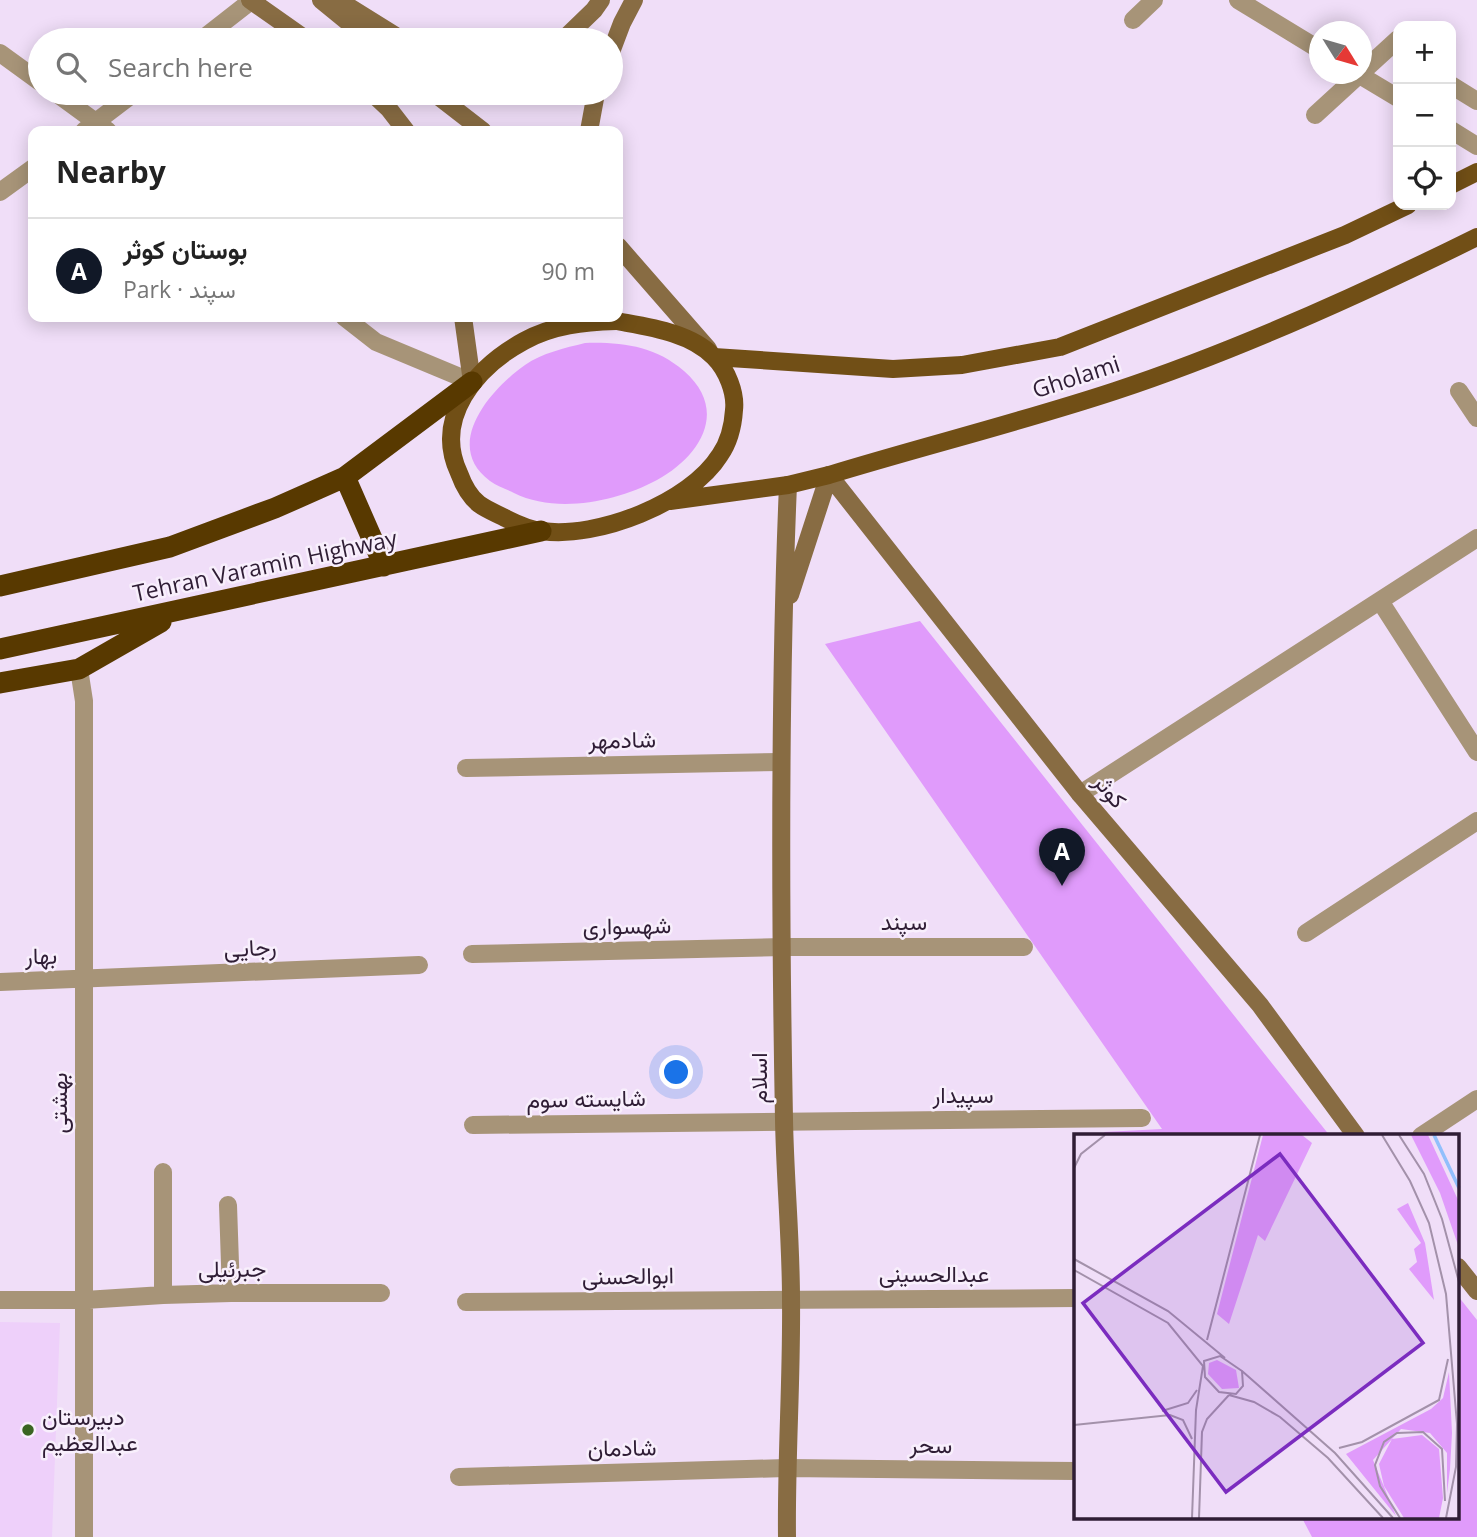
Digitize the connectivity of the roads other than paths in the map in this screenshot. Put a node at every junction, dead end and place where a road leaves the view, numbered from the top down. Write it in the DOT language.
graph roads {
  1 [pos="321,0"];
  2 [pos="338,0"];
  3 [pos="601,0"];
  4 [pos="634,0"];
  5 [pos="1154,0"];
  6 [pos="1238,0"];
  7 [pos="251,1"];
  8 [pos="1133,20"];
  9 [pos="216,28"];
  10 [pos="290,28"];
  11 [pos="355,28"];
  12 [pos="383,28"];
  13 [pos="575,28"];
  14 [pos="620,28"];
  15 [pos="1309,43"];
  16 [pos="1393,43"];
  17 [pos="0,53"];
  18 [pos="1372,62"];
  19 [pos="28,73"];
  20 [pos="1372,82"];
  21 [pos="1348,84"];
  22 [pos="1456,88"];
  23 [pos="1393,95"];
  24 [pos="1477,101"];
  25 [pos="70,105"];
  26 [pos="121,105"];
  27 [pos="385,105"];
  28 [pos="449,105"];
  29 [pos="594,105"];
  30 [pos="1315,115"];
  31 [pos="94,126"];
  32 [pos="98,126"];
  33 [pos="402,126"];
  34 [pos="477,126"];
  35 [pos="590,126"];
  36 [pos="1456,133"];
  37 [pos="1477,146"];
  38 [pos="28,172"];
  39 [pos="1477,172"];
  40 [pos="1456,182"];
  41 [pos="0,192"];
  42 [pos="1397,210"];
  43 [pos="1477,237"];
  44 [pos="623,250"];
  45 [pos="350,322"];
  46 [pos="464,322"];
  47 [pos="601,322"];
  48 [pos="622,322"];
  49 [pos="715,357"];
  50 [pos="472,382"];
  51 [pos="1459,391"];
  52 [pos="1477,418"];
  53 [pos="829,475"];
  54 [pos="345,477"];
  55 [pos="788,485"];
  56 [pos="670,501"];
  57 [pos="541,531"];
  58 [pos="1477,538"];
  59 [pos="384,566"];
  60 [pos="0,586"];
  61 [pos="1380,601"];
  62 [pos="178,612"];
  63 [pos="782,618"];
  64 [pos="0,649"];
  65 [pos="79,669"];
  66 [pos="0,683"];
  67 [pos="1477,752"];
  68 [pos="780,762"];
  69 [pos="466,768"];
  70 [pos="1080,794"];
  71 [pos="1477,821"];
  72 [pos="1306,933"];
  73 [pos="783,947"];
  74 [pos="1024,947"];
  75 [pos="472,954"];
  76 [pos="419,965"];
  77 [pos="83,980"];
  78 [pos="0,982"];
  79 [pos="1477,1099"];
  80 [pos="1142,1118"];
  81 [pos="784,1121"];
  82 [pos="473,1125"];
  83 [pos="1355,1134"];
  84 [pos="1423,1134"];
  85 [pos="163,1172"];
  86 [pos="228,1205"];
  87 [pos="1460,1270"];
  88 [pos="1477,1291"];
  89 [pos="231,1293"];
  90 [pos="381,1293"];
  91 [pos="163,1295"];
  92 [pos="1074,1298"];
  93 [pos="791,1299"];
  94 [pos="0,1300"];
  95 [pos="85,1300"];
  96 [pos="466,1302"];
  97 [pos="786,1468"];
  98 [pos="1074,1471"];
  99 [pos="458,1477"];
  100 [pos="84,1537"];
  101 [pos="787,1537"];
  1 -- 11 [label="main road"];
  2 -- 12 [label="main road"];
  3 -- 13 [label="main road"];
  4 -- 14 [label="main road"];
  5 -- 8 [label="street"];
  6 -- 15 [label="street"];
  7 -- 9 [label="street"];
  7 -- 10 [label="main road"];
  16 -- 18 [label="street"];
  17 -- 19 [label="street"];
  20 -- 23 [label="street"];
  21 -- 30 [label="street"];
  22 -- 24 [label="street"];
  25 -- 31 [label="street"];
  26 -- 32 [label="street"];
  27 -- 33 [label="main road"];
  28 -- 34 [label="main road"];
  29 -- 35 [label="main road"];
  36 -- 37 [label="street"];
  38 -- 41 [label="street"];
  39 -- 40 [label="main road"];
  42 -- 49 [label="main road, Gholami"];
  43 -- 53 [label="main road, Gholami"];
  44 -- 49 [label="main road"];
  45 -- 50 [label="street"];
  46 -- 50 [label="main road"];
  47 -- 50 [label="main road"];
  48 -- 49 [label="main road"];
  49 -- 56 [label="main road"];
  50 -- 54 [label="highway, Tehran Varamin Highway"];
  50 -- 57 [label="main road"];
  51 -- 52 [label="street"];
  53 -- 55 [label="main road, Gholami"];
  53 -- 63 [label="main road"];
  53 -- 70 [label="main road, کوثر"];
  54 -- 59 [label="highway"];
  54 -- 60 [label="highway, Tehran Varamin Highway"];
  55 -- 56 [label="main road, Gholami"];
  55 -- 63 [label="main road, اسلام"];
  56 -- 57 [label="main road"];
  57 -- 59 [label="highway, Tehran Varamin Highway"];
  58 -- 61 [label="street"];
  59 -- 62 [label="highway, Tehran Varamin Highway"];
  61 -- 67 [label="street"];
  61 -- 70 [label="street"];
  62 -- 64 [label="highway, Tehran Varamin Highway"];
  62 -- 65 [label="highway"];
  63 -- 68 [label="main road, اسلام"];
  65 -- 66 [label="highway"];
  65 -- 77 [label="street, بهشتی"];
  68 -- 69 [label="street, شادمهر"];
  68 -- 73 [label="main road, اسلام"];
  70 -- 83 [label="main road, کوثر"];
  71 -- 72 [label="street"];
  73 -- 74 [label="street, سپند"];
  73 -- 75 [label="street, شهسواری"];
  73 -- 81 [label="main road, اسلام"];
  76 -- 77 [label="street, رجایی"];
  77 -- 78 [label="street, بهار"];
  77 -- 95 [label="street, بهشتی"];
  79 -- 84 [label="street"];
  80 -- 81 [label="street, سپیدار"];
  81 -- 82 [label="street, شایسته سوم"];
  81 -- 93 [label="main road, اسلام"];
  85 -- 91 [label="street"];
  86 -- 89 [label="street"];
  87 -- 88 [label="main road"];
  89 -- 90 [label="street, جبرئیلی"];
  89 -- 91 [label="street, جبرئیلی"];
  91 -- 95 [label="street, جبرئیلی"];
  92 -- 93 [label="street, عبدالحسینی"];
  93 -- 96 [label="street, ابوالحسنی"];
  93 -- 97 [label="main road, اسلام"];
  94 -- 95 [label="street, جبرئیلی"];
  95 -- 100 [label="street, بهشتی"];
  97 -- 98 [label="street, سحر"];
  97 -- 99 [label="street, شادمان"];
  97 -- 101 [label="main road, اسلام"];
}
